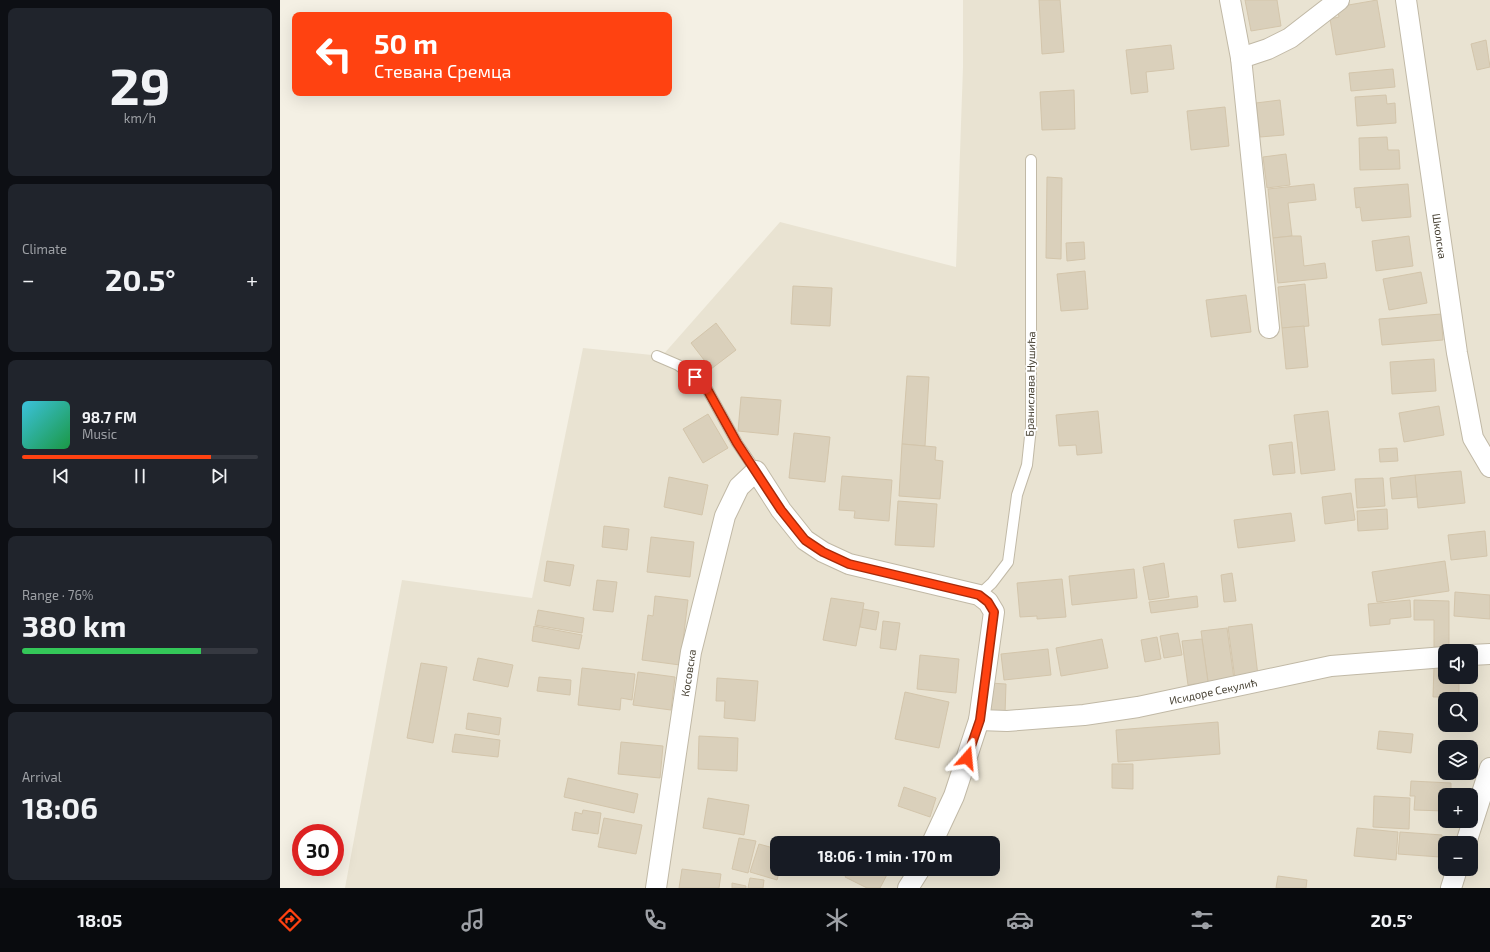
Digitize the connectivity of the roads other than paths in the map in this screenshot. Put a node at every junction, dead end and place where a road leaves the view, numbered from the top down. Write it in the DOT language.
graph roads {
  1 [pos="1230,0"];
  2 [pos="1339,0"];
  3 [pos="1406,0"];
  4 [pos="1242,58"];
  5 [pos="1031,160"];
  6 [pos="1269,328"];
  7 [pos="657,356"];
  8 [pos="1490,467"];
  9 [pos="756,471"];
  10 [pos="979,595"];
  11 [pos="1490,654"];
  12 [pos="1478,655"];
  13 [pos="1438,658"];
  14 [pos="980,720"];
  15 [pos="1490,768"];
  16 [pos="935,836"];
  17 [pos="1468,836"];
  18 [pos="916,876"];
  19 [pos="1455,876"];
  20 [pos="656,888"];
  21 [pos="908,888"];
  22 [pos="1451,888"];
  1 -- 4 [label="street"];
  2 -- 4 [label="street"];
  3 -- 8 [label="street, Школска"];
  4 -- 6 [label="street"];
  5 -- 10 [label="lane, Бранислава Нушића"];
  7 -- 9 [label="lane"];
  9 -- 10 [label="street"];
  9 -- 20 [label="street, Косовска"];
  10 -- 14 [label="street"];
  11 -- 12 [label="street"];
  13 -- 14 [label="street, Исидоре Секулић"];
  14 -- 16 [label="street"];
  15 -- 17 [label="street"];
  18 -- 21 [label="street"];
  19 -- 22 [label="street"];
}
